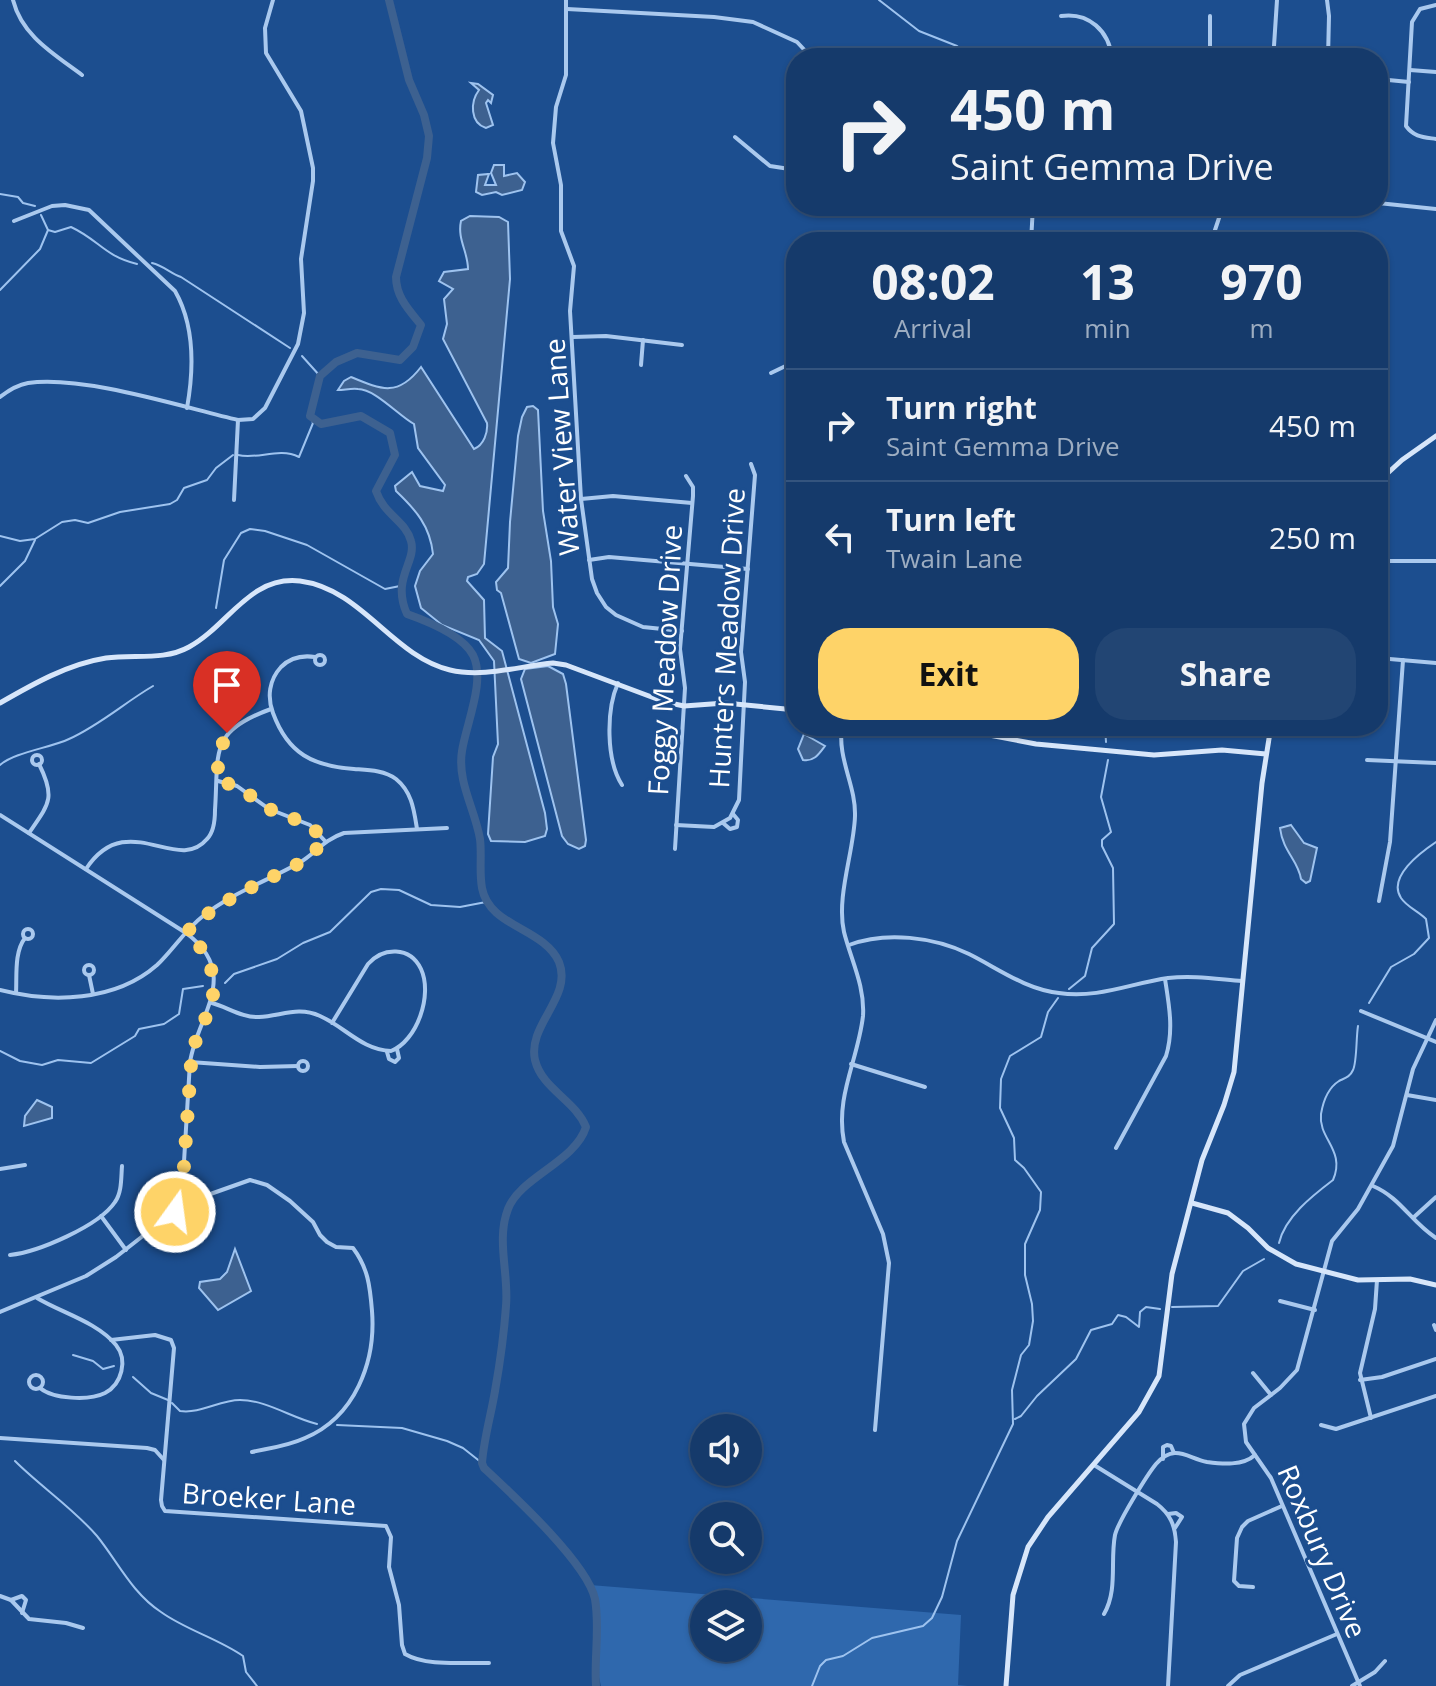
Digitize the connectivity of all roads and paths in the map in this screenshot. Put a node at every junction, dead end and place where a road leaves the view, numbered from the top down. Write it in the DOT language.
graph roads {
  1 [pos="13,0"];
  2 [pos="273,0"];
  3 [pos="566,0"];
  4 [pos="1277,0"];
  5 [pos="1327,0"];
  6 [pos="1436,5"];
  7 [pos="567,9"];
  8 [pos="1061,16"];
  9 [pos="1210,16"];
  10 [pos="1274,46"];
  11 [pos="803,48"];
  12 [pos="1109,48"];
  13 [pos="1210,48"];
  14 [pos="1328,48"];
  15 [pos="1410,70"];
  16 [pos="1436,72"];
  17 [pos="82,75"];
  18 [pos="1388,80"];
  19 [pos="1409,82"];
  20 [pos="735,137"];
  21 [pos="1436,139"];
  22 [pos="786,168"];
  23 [pos="1388,204"];
  24 [pos="1436,209"];
  25 [pos="14,221"];
  26 [pos="572,338"];
  27 [pos="643,340"];
  28 [pos="682,345"];
  29 [pos="641,365"];
  30 [pos="786,366"];
  31 [pos="771,373"];
  32 [pos="0,397"];
  33 [pos="187,408"];
  34 [pos="238,420"];
  35 [pos="1436,436"];
  36 [pos="751,464"];
  37 [pos="1388,473"];
  38 [pos="686,476"];
  39 [pos="581,499"];
  40 [pos="234,500"];
  41 [pos="692,503"];
  42 [pos="589,560"];
  43 [pos="1388,561"];
  44 [pos="1436,561"];
  45 [pos="686,564"];
  46 [pos="748,569"];
  47 [pos="682,631"];
  48 [pos="315,657"];
  49 [pos="1388,659"];
  50 [pos="1403,660"];
  51 [pos="1436,663"];
  52 [pos="618,683"];
  53 [pos="0,703"];
  54 [pos="744,704"];
  55 [pos="684,706"];
  56 [pos="271,709"];
  57 [pos="786,709"];
  58 [pos="841,736"];
  59 [pos="1000,736"];
  60 [pos="1269,736"];
  61 [pos="1266,754"];
  62 [pos="1367,760"];
  63 [pos="1395,762"];
  64 [pos="1436,763"];
  65 [pos="39,764"];
  66 [pos="217,781"];
  67 [pos="622,785"];
  68 [pos="733,814"];
  69 [pos="0,815"];
  70 [pos="723,823"];
  71 [pos="676,825"];
  72 [pos="447,828"];
  73 [pos="417,830"];
  74 [pos="29,833"];
  75 [pos="325,841"];
  76 [pos="675,849"];
  77 [pos="86,869"];
  78 [pos="1379,901"];
  79 [pos="186,933"];
  80 [pos="25,938"];
  81 [pos="849,945"];
  82 [pos="89,975"];
  83 [pos="1165,979"];
  84 [pos="1244,981"];
  85 [pos="0,990"];
  86 [pos="16,993"];
  87 [pos="93,994"];
  88 [pos="212,1003"];
  89 [pos="1361,1011"];
  90 [pos="1436,1020"];
  91 [pos="332,1023"];
  92 [pos="1427,1038"];
  93 [pos="1436,1042"];
  94 [pos="397,1049"];
  95 [pos="387,1051"];
  96 [pos="190,1062"];
  97 [pos="851,1064"];
  98 [pos="298,1066"];
  99 [pos="925,1087"];
  100 [pos="1406,1095"];
  101 [pos="1436,1100"];
  102 [pos="1116,1148"];
  103 [pos="25,1165"];
  104 [pos="122,1166"];
  105 [pos="0,1169"];
  106 [pos="1373,1186"];
  107 [pos="1436,1197"];
  108 [pos="185,1203"];
  109 [pos="1192,1203"];
  110 [pos="101,1216"];
  111 [pos="1413,1217"];
  112 [pos="1436,1238"];
  113 [pos="126,1250"];
  114 [pos="10,1255"];
  115 [pos="1325,1271"];
  116 [pos="1377,1280"];
  117 [pos="1436,1285"];
  118 [pos="37,1298"];
  119 [pos="1280,1301"];
  120 [pos="1315,1310"];
  121 [pos="0,1312"];
  122 [pos="111,1340"];
  123 [pos="1436,1359"];
  124 [pos="1253,1373"];
  125 [pos="1360,1380"];
  126 [pos="40,1388"];
  127 [pos="1271,1395"];
  128 [pos="1436,1396"];
  129 [pos="1371,1418"];
  130 [pos="1321,1425"];
  131 [pos="875,1430"];
  132 [pos="0,1438"];
  133 [pos="252,1452"];
  134 [pos="1174,1453"];
  135 [pos="1255,1455"];
  136 [pos="1163,1459"];
  137 [pos="166,1462"];
  138 [pos="1094,1465"];
  139 [pos="1138,1493"];
  140 [pos="1283,1506"];
  141 [pos="1168,1514"];
  142 [pos="1175,1528"];
  143 [pos="1253,1587"];
  144 [pos="0,1596"];
  145 [pos="11,1600"];
  146 [pos="22,1613"];
  147 [pos="1104,1614"];
  148 [pos="83,1628"];
  149 [pos="1337,1634"];
  150 [pos="1385,1661"];
  151 [pos="489,1663"];
  152 [pos="1356,1685"];
  153 [pos="1006,1686"];
  154 [pos="1168,1686"];
  155 [pos="1228,1686"];
  1 -- 17 [label="street"];
  2 -- 34 [label="street"];
  3 -- 7 [label="street, Water View Lane"];
  4 -- 10 [label="street"];
  5 -- 14 [label="street"];
  6 -- 15 [label="street"];
  7 -- 11 [label="street"];
  7 -- 26 [label="street, Water View Lane"];
  8 -- 12 [label="street"];
  9 -- 13 [label="street"];
  15 -- 16 [label="street"];
  15 -- 19 [label="street"];
  18 -- 19 [label="street"];
  19 -- 21 [label="street"];
  20 -- 22 [label="street"];
  23 -- 24 [label="street"];
  25 -- 33 [label="street"];
  26 -- 27 [label="street"];
  26 -- 39 [label="street, Water View Lane"];
  27 -- 28 [label="street"];
  27 -- 29 [label="street"];
  30 -- 31 [label="street"];
  32 -- 33 [label="street"];
  33 -- 34 [label="street"];
  34 -- 40 [label="street"];
  35 -- 37 [label="street"];
  36 -- 46 [label="street, Hunters Meadow Drive"];
  38 -- 41 [label="street, Foggy Meadow Drive"];
  39 -- 41 [label="street"];
  39 -- 42 [label="street, Water View Lane"];
  41 -- 45 [label="street, Foggy Meadow Drive"];
  42 -- 45 [label="street"];
  42 -- 47 [label="street, Water View Lane"];
  43 -- 44 [label="street"];
  45 -- 46 [label="street"];
  45 -- 47 [label="street, Foggy Meadow Drive"];
  46 -- 54 [label="street, Hunters Meadow Drive"];
  47 -- 55 [label="street, Foggy Meadow Drive"];
  48 -- 56 [label="street"];
  49 -- 50 [label="street"];
  50 -- 51 [label="street"];
  50 -- 63 [label="street"];
  52 -- 53 [label="street"];
  52 -- 55 [label="street"];
  52 -- 67 [label="street"];
  54 -- 55 [label="street"];
  54 -- 57 [label="street"];
  54 -- 68 [label="street, Hunters Meadow Drive"];
  55 -- 71 [label="street, Foggy Meadow Drive"];
  56 -- 66 [label="street"];
  56 -- 73 [label="street"];
  58 -- 81 [label="street"];
  59 -- 61 [label="street"];
  60 -- 61 [label="street"];
  61 -- 84 [label="street"];
  62 -- 63 [label="street"];
  63 -- 64 [label="street"];
  63 -- 78 [label="street"];
  65 -- 74 [label="street"];
  66 -- 75 [label="street"];
  66 -- 77 [label="street"];
  68 -- 70 [label="street, Hunters Meadow Drive"];
  68 -- 70 [label="street, Hunters Meadow Drive"];
  69 -- 74 [label="street"];
  70 -- 71 [label="street, Hunters Meadow Drive"];
  71 -- 76 [label="street, Foggy Meadow Drive"];
  72 -- 73 [label="street"];
  73 -- 75 [label="street"];
  74 -- 77 [label="street"];
  75 -- 79 [label="street"];
  77 -- 79 [label="street"];
  79 -- 87 [label="street"];
  79 -- 88 [label="street"];
  80 -- 86 [label="street"];
  81 -- 83 [label="street"];
  81 -- 97 [label="street"];
  82 -- 87 [label="street"];
  83 -- 84 [label="street"];
  83 -- 102 [label="street"];
  84 -- 109 [label="street"];
  85 -- 86 [label="street"];
  86 -- 87 [label="street"];
  88 -- 91 [label="street"];
  88 -- 96 [label="street"];
  89 -- 92 [label="street"];
  90 -- 92 [label="street, Roxbury Drive"];
  91 -- 94 [label="street"];
  91 -- 95 [label="street"];
  92 -- 93 [label="street"];
  92 -- 100 [label="street, Roxbury Drive"];
  94 -- 95 [label="street"];
  94 -- 95 [label="street"];
  96 -- 98 [label="street"];
  96 -- 108 [label="street"];
  97 -- 99 [label="street"];
  97 -- 131 [label="street"];
  100 -- 101 [label="street"];
  100 -- 106 [label="street, Roxbury Drive"];
  103 -- 105 [label="street"];
  104 -- 110 [label="street"];
  106 -- 111 [label="street"];
  106 -- 115 [label="street, Roxbury Drive"];
  107 -- 111 [label="street"];
  108 -- 113 [label="street"];
  108 -- 133 [label="street"];
  109 -- 115 [label="street"];
  109 -- 138 [label="street"];
  110 -- 113 [label="street"];
  110 -- 114 [label="street"];
  111 -- 112 [label="street"];
  113 -- 118 [label="street"];
  115 -- 116 [label="street"];
  115 -- 120 [label="street, Roxbury Drive"];
  116 -- 117 [label="street"];
  116 -- 125 [label="street"];
  118 -- 121 [label="street"];
  118 -- 122 [label="street"];
  119 -- 120 [label="street"];
  120 -- 127 [label="street, Roxbury Drive"];
  122 -- 126 [label="street"];
  122 -- 137 [label="street, Broeker Lane"];
  123 -- 125 [label="street"];
  124 -- 127 [label="street"];
  125 -- 129 [label="street"];
  127 -- 135 [label="street, Roxbury Drive"];
  128 -- 129 [label="street"];
  129 -- 130 [label="street"];
  132 -- 137 [label="street"];
  134 -- 135 [label="street"];
  134 -- 136 [label="street"];
  134 -- 136 [label="street"];
  135 -- 140 [label="street, Roxbury Drive"];
  136 -- 139 [label="street"];
  137 -- 151 [label="street, Broeker Lane"];
  138 -- 139 [label="street"];
  138 -- 153 [label="street"];
  139 -- 141 [label="street"];
  139 -- 147 [label="street"];
  140 -- 143 [label="street"];
  140 -- 149 [label="street, Roxbury Drive"];
  141 -- 142 [label="street"];
  141 -- 142 [label="street"];
  142 -- 154 [label="street"];
  144 -- 145 [label="street"];
  145 -- 146 [label="street"];
  145 -- 146 [label="street"];
  146 -- 148 [label="street"];
  149 -- 152 [label="street, Roxbury Drive"];
  149 -- 155 [label="street"];
  150 -- 152 [label="street"];
}
